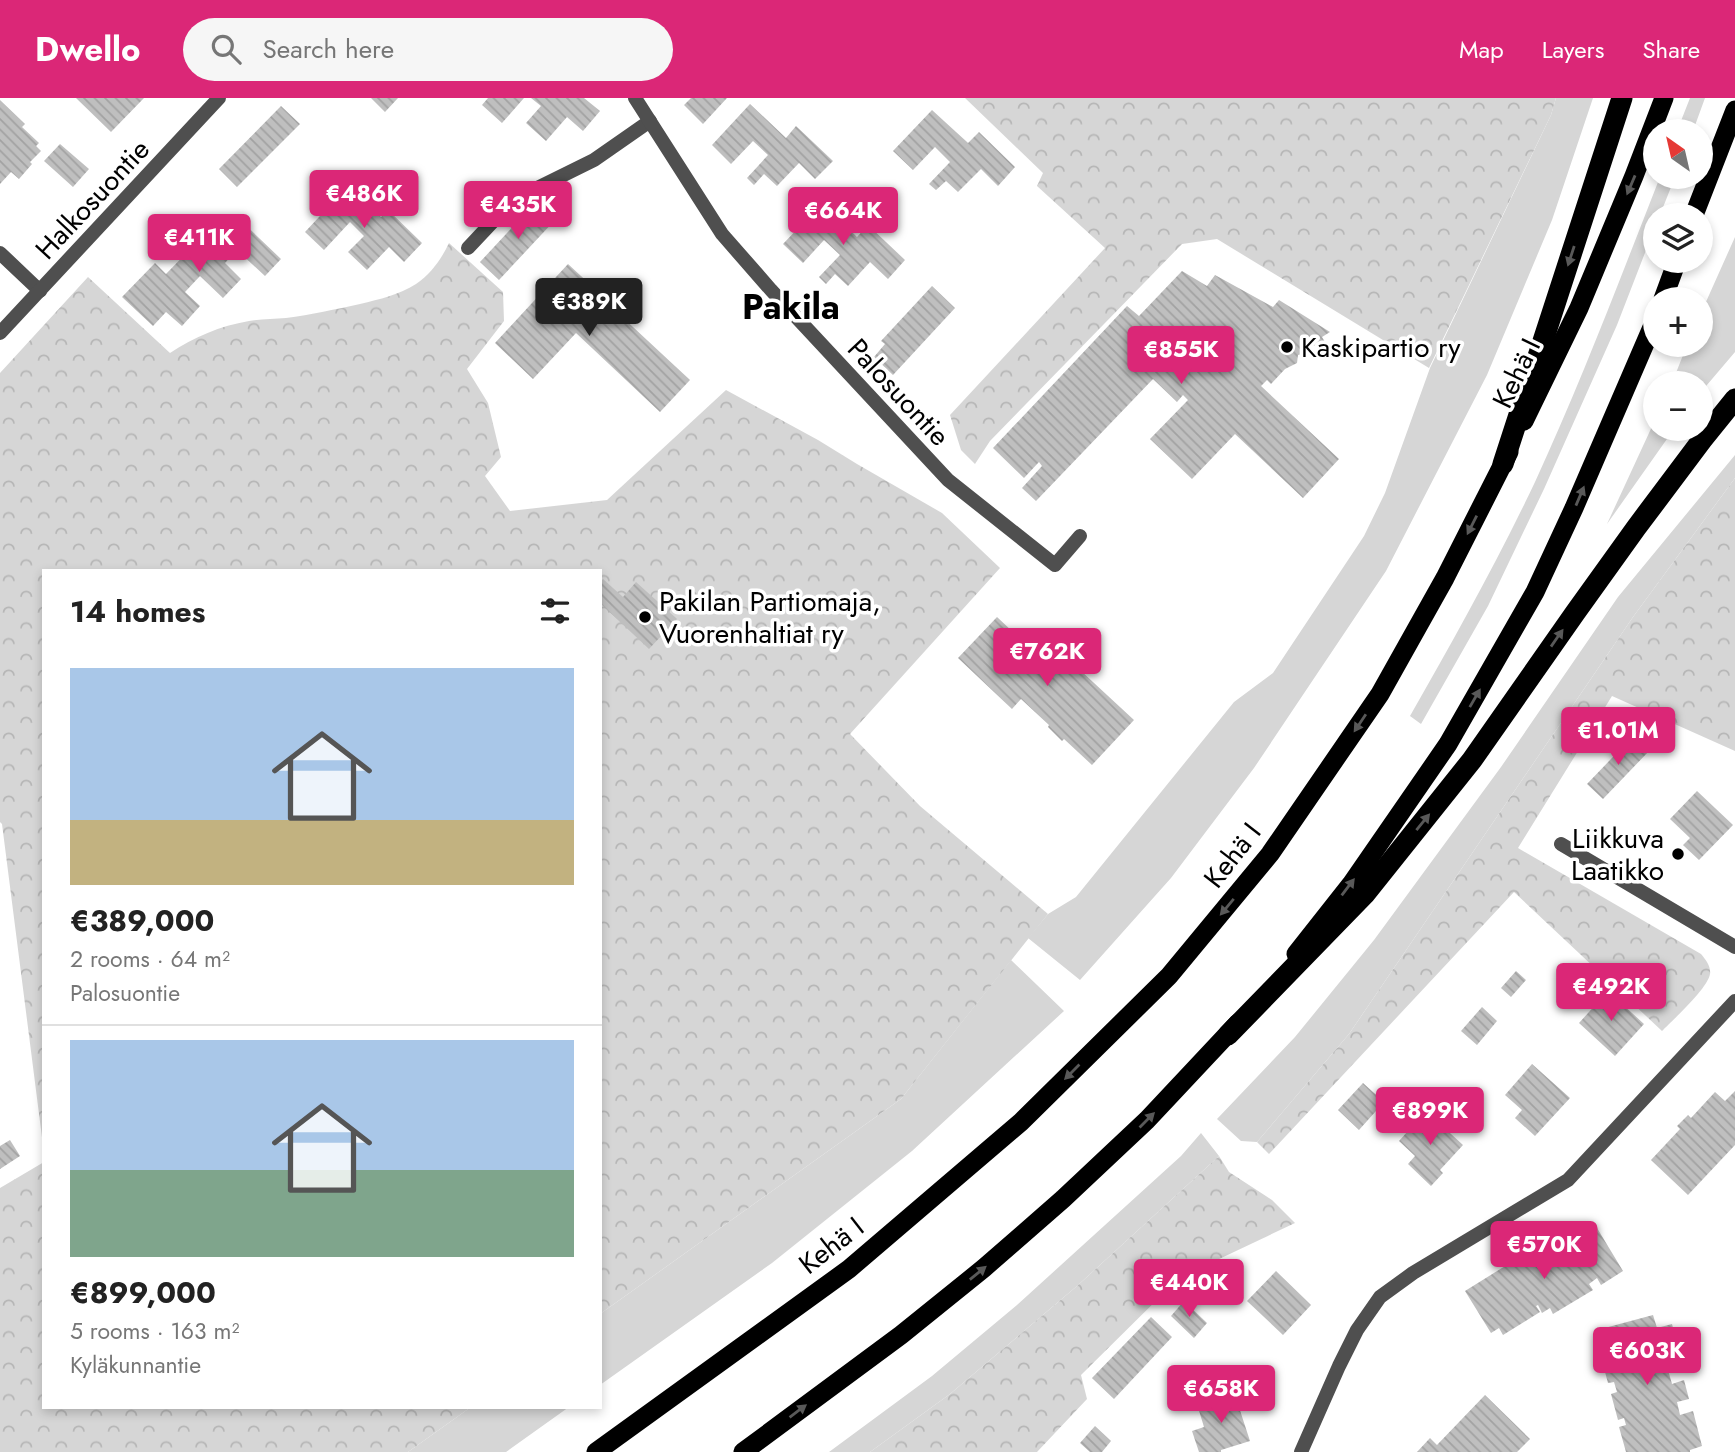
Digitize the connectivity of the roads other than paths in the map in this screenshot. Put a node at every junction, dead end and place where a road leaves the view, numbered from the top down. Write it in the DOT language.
graph roads {
  1 [pos="219,98"];
  2 [pos="635,98"];
  3 [pos="1622,98"];
  4 [pos="1664,98"];
  5 [pos="1735,110"];
  6 [pos="650,121"];
  7 [pos="1699,203"];
  8 [pos="468,248"];
  9 [pos="0,253"];
  10 [pos="40,291"];
  11 [pos="0,333"];
  12 [pos="1643,348"];
  13 [pos="1735,399"];
  14 [pos="1735,407"];
  15 [pos="1713,426"];
  16 [pos="1713,429"];
  17 [pos="1701,441"];
  18 [pos="1503,464"];
  19 [pos="1080,536"];
  20 [pos="1561,844"];
  21 [pos="1735,947"];
  22 [pos="1735,1001"];
  23 [pos="1228,1035"];
  24 [pos="596,1452"];
  25 [pos="743,1452"];
  26 [pos="1301,1452"];
  1 -- 10 [label="street, Halkosuontie"];
  2 -- 6 [label="street, Palosuontie"];
  3 -- 18 [label="highway, one-way"];
  4 -- 18 [label="highway, Kehä I, one-way"];
  5 -- 7 [label="highway"];
  6 -- 8 [label="street"];
  6 -- 19 [label="street, Palosuontie"];
  9 -- 10 [label="street"];
  10 -- 11 [label="street, Halkosuontie"];
  23 -- 12 [label="highway, one-way"];
  13 -- 15 [label="highway"];
  14 -- 16 [label="highway"];
  23 -- 17 [label="highway, one-way"];
  18 -- 24 [label="highway, Kehä I, one-way"];
  20 -- 21 [label="street"];
  22 -- 26 [label="street"];
  25 -- 23 [label="highway, one-way"];
}
